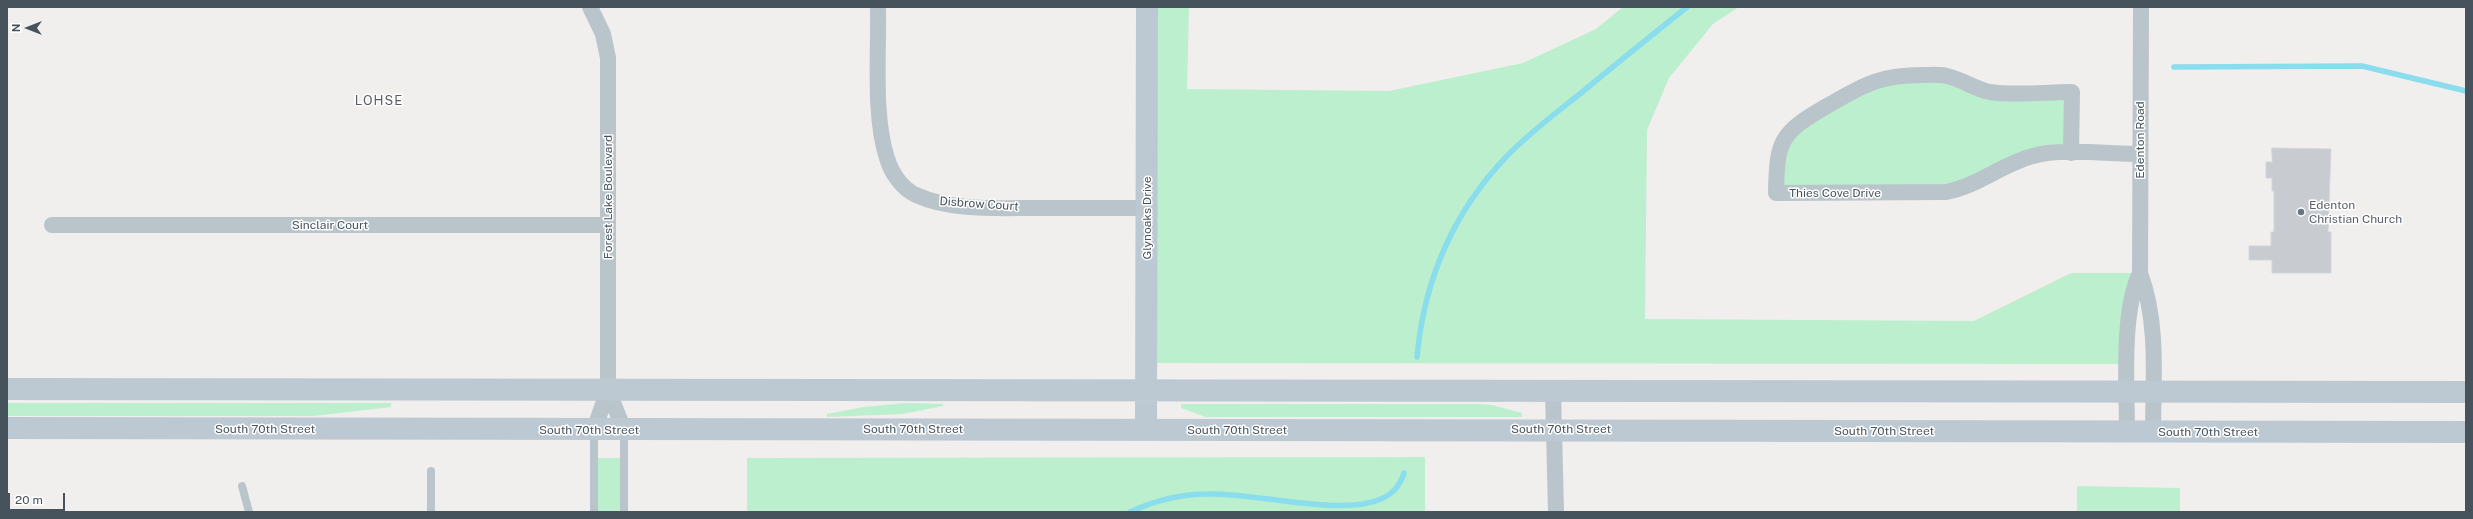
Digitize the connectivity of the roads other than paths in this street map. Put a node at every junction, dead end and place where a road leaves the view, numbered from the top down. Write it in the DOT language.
graph roads {
  1 [pos="590,7"];
  2 [pos="878,7"];
  3 [pos="1147,7"];
  4 [pos="2141,7"];
  5 [pos="2072,153"];
  6 [pos="2140,154"];
  7 [pos="1147,208"];
  8 [pos="52,225"];
  9 [pos="608,225"];
  10 [pos="2140,273"];
  11 [pos="7,389"];
  12 [pos="608,390"];
  13 [pos="1145,390"];
  14 [pos="1553,390"];
  15 [pos="2127,392"];
  16 [pos="2153,392"];
  17 [pos="2466,392"];
  18 [pos="7,428"];
  19 [pos="1146,429"];
  20 [pos="1554,429"];
  21 [pos="594,430"];
  22 [pos="624,430"];
  23 [pos="2127,432"];
  24 [pos="2153,432"];
  25 [pos="2466,432"];
  26 [pos="431,471"];
  27 [pos="242,486"];
  28 [pos="249,512"];
  29 [pos="431,512"];
  30 [pos="594,512"];
  31 [pos="624,512"];
  32 [pos="1556,512"];
  1 -- 9 [label="street, Forest Lake Boulevard"];
  2 -- 7 [label="street, Disbrow Court"];
  3 -- 7 [label="main road, Glynoaks Drive"];
  4 -- 6 [label="street, Edenton Road"];
  5 -- 5 [label="street, Thies Cove Drive"];
  5 -- 6 [label="street, Thies Cove Drive"];
  6 -- 10 [label="street, Edenton Road"];
  7 -- 13 [label="main road, Glynoaks Drive"];
  8 -- 9 [label="street, Sinclair Court"];
  9 -- 12 [label="street, Forest Lake Boulevard"];
  10 -- 15 [label="street, Edenton Road"];
  10 -- 16 [label="street, Edenton Road"];
  11 -- 12 [label="main road"];
  12 -- 13 [label="main road"];
  12 -- 21 [label="street, Forest Lake Boulevard"];
  12 -- 22 [label="street, Forest Lake Boulevard"];
  13 -- 14 [label="main road"];
  13 -- 19 [label="main road, Glynoaks Drive"];
  14 -- 15 [label="main road"];
  14 -- 20 [label="street"];
  15 -- 16 [label="main road"];
  15 -- 23 [label="street, Edenton Road"];
  16 -- 17 [label="main road"];
  16 -- 24 [label="street, Edenton Road"];
  18 -- 21 [label="main road, South 70th Street"];
  19 -- 20 [label="main road, South 70th Street"];
  19 -- 22 [label="main road, South 70th Street"];
  20 -- 23 [label="main road, South 70th Street"];
  20 -- 32 [label="street"];
  21 -- 22 [label="main road, South 70th Street"];
  21 -- 30 [label="lane, Forest Lake Boulevard"];
  22 -- 31 [label="lane, Forest Lake Boulevard"];
  23 -- 24 [label="main road, South 70th Street"];
  24 -- 25 [label="main road, South 70th Street"];
  26 -- 29 [label="lane"];
  27 -- 28 [label="lane"];
}
